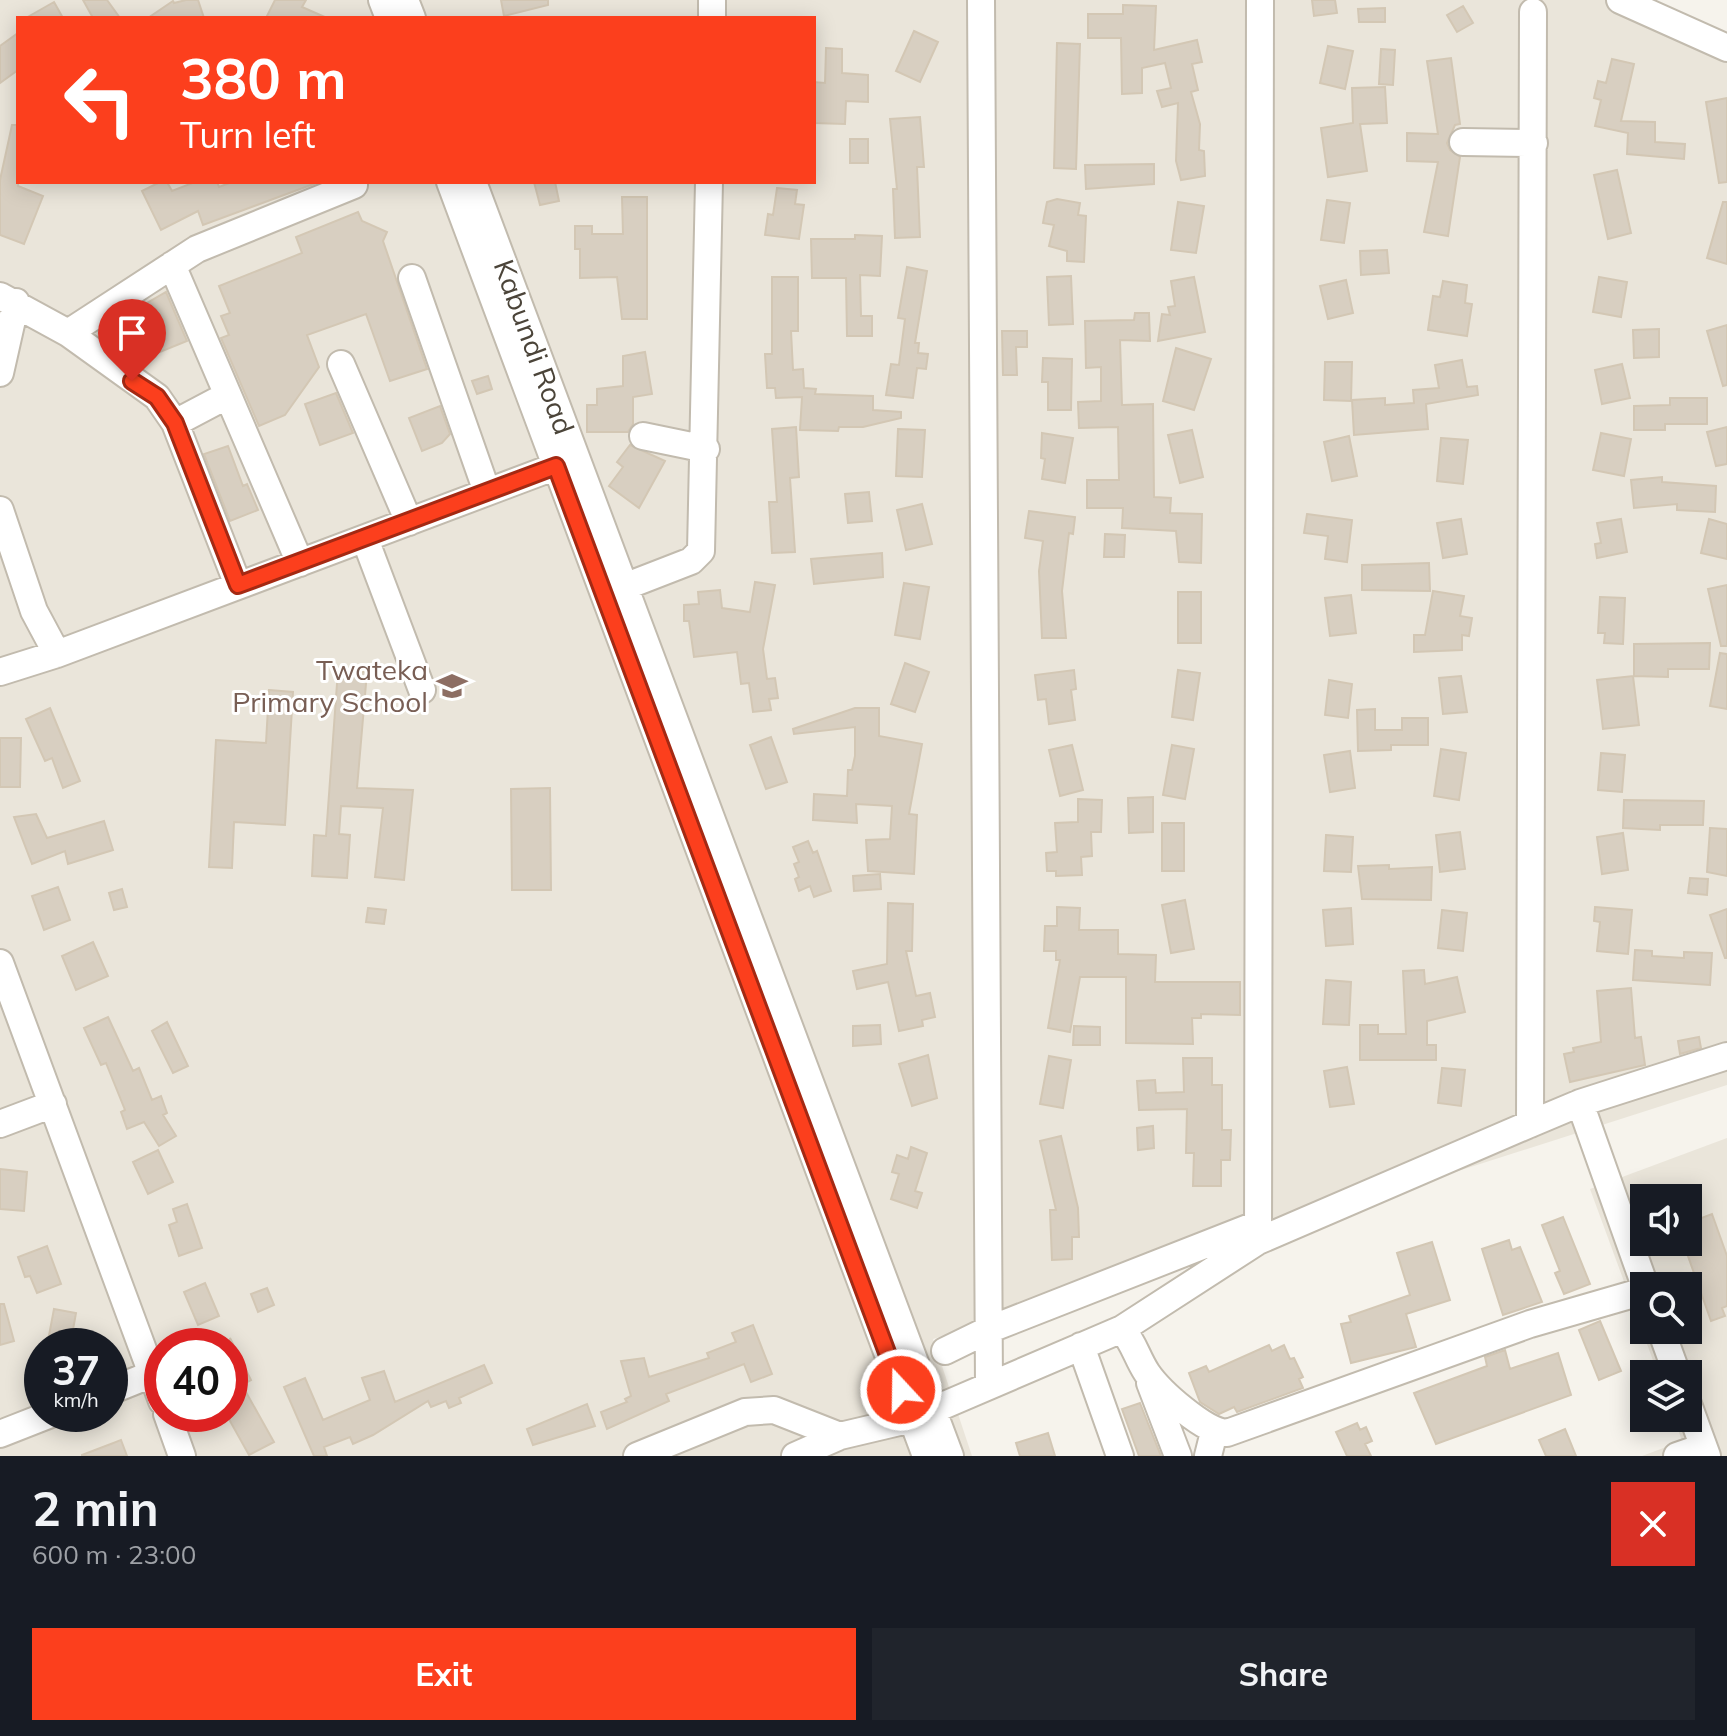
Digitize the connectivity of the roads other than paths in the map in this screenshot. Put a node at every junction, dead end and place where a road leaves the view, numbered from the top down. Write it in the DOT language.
graph roads {
  1 [pos="981,0"];
  2 [pos="1260,0"];
  3 [pos="1620,0"];
  4 [pos="1529,4"];
  5 [pos="1727,48"];
  6 [pos="1463,142"];
  7 [pos="1534,143"];
  8 [pos="451,184"];
  9 [pos="474,184"];
  10 [pos="709,184"];
  11 [pos="354,185"];
  12 [pos="172,265"];
  13 [pos="412,278"];
  14 [pos="8,299"];
  15 [pos="68,333"];
  16 [pos="341,364"];
  17 [pos="0,373"];
  18 [pos="228,395"];
  19 [pos="175,423"];
  20 [pos="643,436"];
  21 [pos="706,449"];
  22 [pos="566,463"];
  23 [pos="487,492"];
  24 [pos="0,510"];
  25 [pos="409,522"];
  26 [pos="365,539"];
  27 [pos="300,563"];
  28 [pos="238,585"];
  29 [pos="624,587"];
  30 [pos="57,654"];
  31 [pos="0,672"];
  32 [pos="422,690"];
  33 [pos="700,819"];
  34 [pos="0,963"];
  35 [pos="1727,1056"];
  36 [pos="1580,1103"];
  37 [pos="53,1104"];
  38 [pos="0,1124"];
  39 [pos="1530,1124"];
  40 [pos="1258,1232"];
  41 [pos="1639,1272"];
  42 [pos="1630,1293"];
  43 [pos="1122,1329"];
  44 [pos="988,1330"];
  45 [pos="1081,1346"];
  46 [pos="945,1351"];
  47 [pos="144,1352"];
  48 [pos="1146,1372"];
  49 [pos="989,1385"];
  50 [pos="923,1415"];
  51 [pos="24,1425"];
  52 [pos="173,1432"];
  53 [pos="1698,1432"];
  54 [pos="0,1434"];
  55 [pos="840,1436"];
  56 [pos="1211,1444"];
  57 [pos="1705,1451"];
  58 [pos="182,1456"];
  59 [pos="637,1456"];
  60 [pos="795,1456"];
  61 [pos="926,1456"];
  62 [pos="950,1456"];
  63 [pos="1120,1456"];
  64 [pos="1178,1456"];
  65 [pos="1677,1456"];
  1 -- 44 [label="street"];
  2 -- 40 [label="street"];
  3 -- 5 [label="street"];
  4 -- 7 [label="street"];
  6 -- 7 [label="street"];
  7 -- 39 [label="street"];
  8 -- 22 [label="street, Kabundi Road"];
  9 -- 22 [label="street, Kabundi Road"];
  10 -- 21 [label="street"];
  11 -- 12 [label="street"];
  12 -- 15 [label="street"];
  12 -- 18 [label="street"];
  13 -- 23 [label="street"];
  14 -- 15 [label="street"];
  14 -- 17 [label="street"];
  15 -- 19 [label="street"];
  16 -- 25 [label="street"];
  18 -- 19 [label="street"];
  18 -- 27 [label="street"];
  19 -- 28 [label="street"];
  20 -- 21 [label="street"];
  21 -- 29 [label="street"];
  22 -- 23 [label="street"];
  22 -- 29 [label="street, Kabundi Road"];
  22 -- 33 [label="street, Kabundi Road"];
  23 -- 25 [label="street"];
  24 -- 30 [label="street"];
  25 -- 26 [label="street"];
  26 -- 27 [label="street"];
  26 -- 32 [label="street"];
  27 -- 28 [label="street"];
  28 -- 30 [label="street"];
  29 -- 33 [label="street, Kabundi Road"];
  30 -- 31 [label="street"];
  33 -- 50 [label="street, Kabundi Road"];
  34 -- 37 [label="street"];
  35 -- 36 [label="street"];
  36 -- 39 [label="street"];
  36 -- 41 [label="street"];
  37 -- 38 [label="street"];
  37 -- 47 [label="street"];
  39 -- 40 [label="street"];
  40 -- 43 [label="street"];
  40 -- 44 [label="street"];
  42 -- 56 [label="street"];
  43 -- 45 [label="street"];
  43 -- 48 [label="street"];
  44 -- 46 [label="street"];
  44 -- 49 [label="street"];
  45 -- 49 [label="street"];
  45 -- 63 [label="street"];
  48 -- 56 [label="street"];
  48 -- 64 [label="street"];
  49 -- 50 [label="street"];
  50 -- 55 [label="street"];
  50 -- 61 [label="street, Kabundi Road"];
  50 -- 62 [label="street, Kabundi Road"];
  51 -- 54 [label="street"];
  52 -- 58 [label="street"];
  53 -- 57 [label="street"];
  55 -- 59 [label="street"];
  55 -- 60 [label="street"];
  57 -- 65 [label="street"];
}
